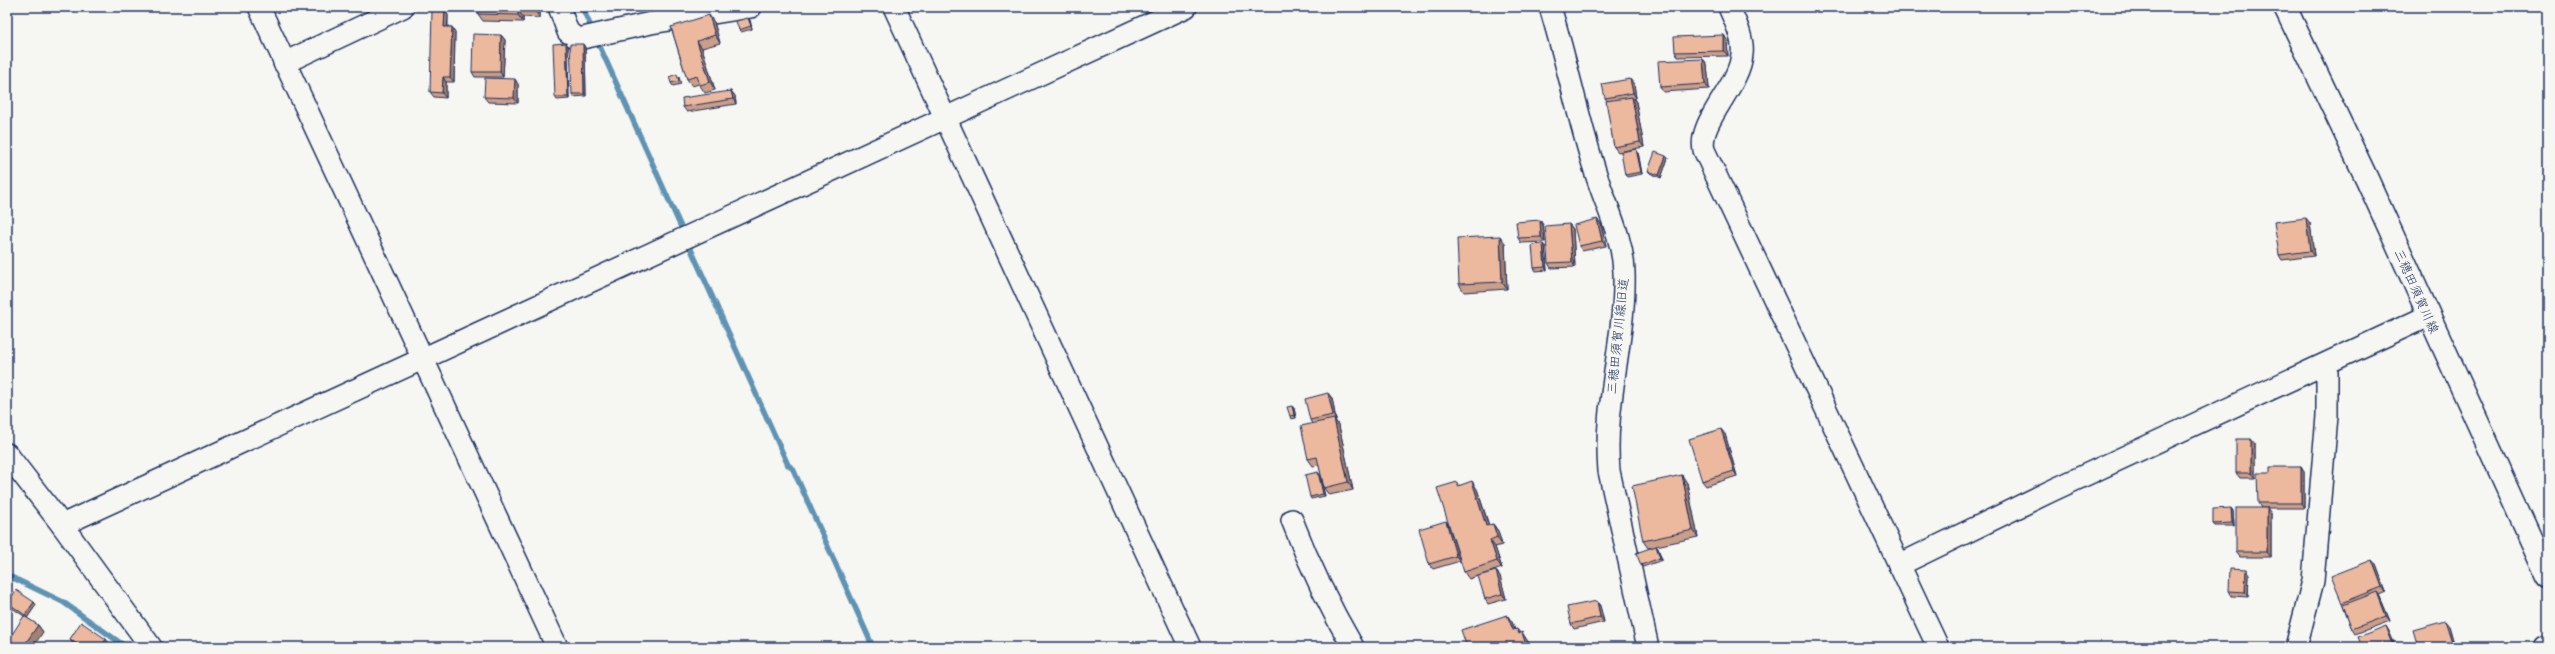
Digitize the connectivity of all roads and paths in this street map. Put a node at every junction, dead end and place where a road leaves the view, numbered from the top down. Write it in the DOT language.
graph roads {
  1 [pos="259,7"];
  2 [pos="403,7"];
  3 [pos="558,7"];
  4 [pos="751,7"];
  5 [pos="894,7"];
  6 [pos="1186,7"];
  7 [pos="1729,7"];
  8 [pos="2285,7"];
  9 [pos="1554,9"];
  10 [pos="284,63"];
  11 [pos="945,117"];
  12 [pos="2428,316"];
  13 [pos="424,358"];
  14 [pos="2326,364"];
  15 [pos="7,454"];
  16 [pos="1292,520"];
  17 [pos="62,525"];
  18 [pos="1899,565"];
  19 [pos="2548,577"];
  20 [pos="2548,646"];
  21 [pos="151,647"];
  22 [pos="557,647"];
  23 [pos="1190,647"];
  24 [pos="1353,647"];
  25 [pos="1648,647"];
  26 [pos="1938,647"];
  27 [pos="2296,647"];
  28 [pos="2545,647"];
  1 -- 10 [label="street"];
  2 -- 10 [label="street"];
  3 -- 4 [label="street"];
  5 -- 11 [label="street"];
  6 -- 11 [label="street"];
  7 -- 18 [label="street"];
  8 -- 12 [label="main road, 三穂田須賀川線"];
  9 -- 25 [label="street, 三穂田須賀川線旧道"];
  10 -- 13 [label="street"];
  11 -- 13 [label="street"];
  11 -- 23 [label="street"];
  12 -- 14 [label="street"];
  12 -- 19 [label="main road, 三穂田須賀川線"];
  13 -- 17 [label="street"];
  13 -- 22 [label="street"];
  14 -- 18 [label="street"];
  14 -- 27 [label="street"];
  15 -- 17 [label="street"];
  16 -- 24 [label="street"];
  17 -- 21 [label="street"];
  18 -- 26 [label="street"];
  20 -- 28 [label="street"];
}
